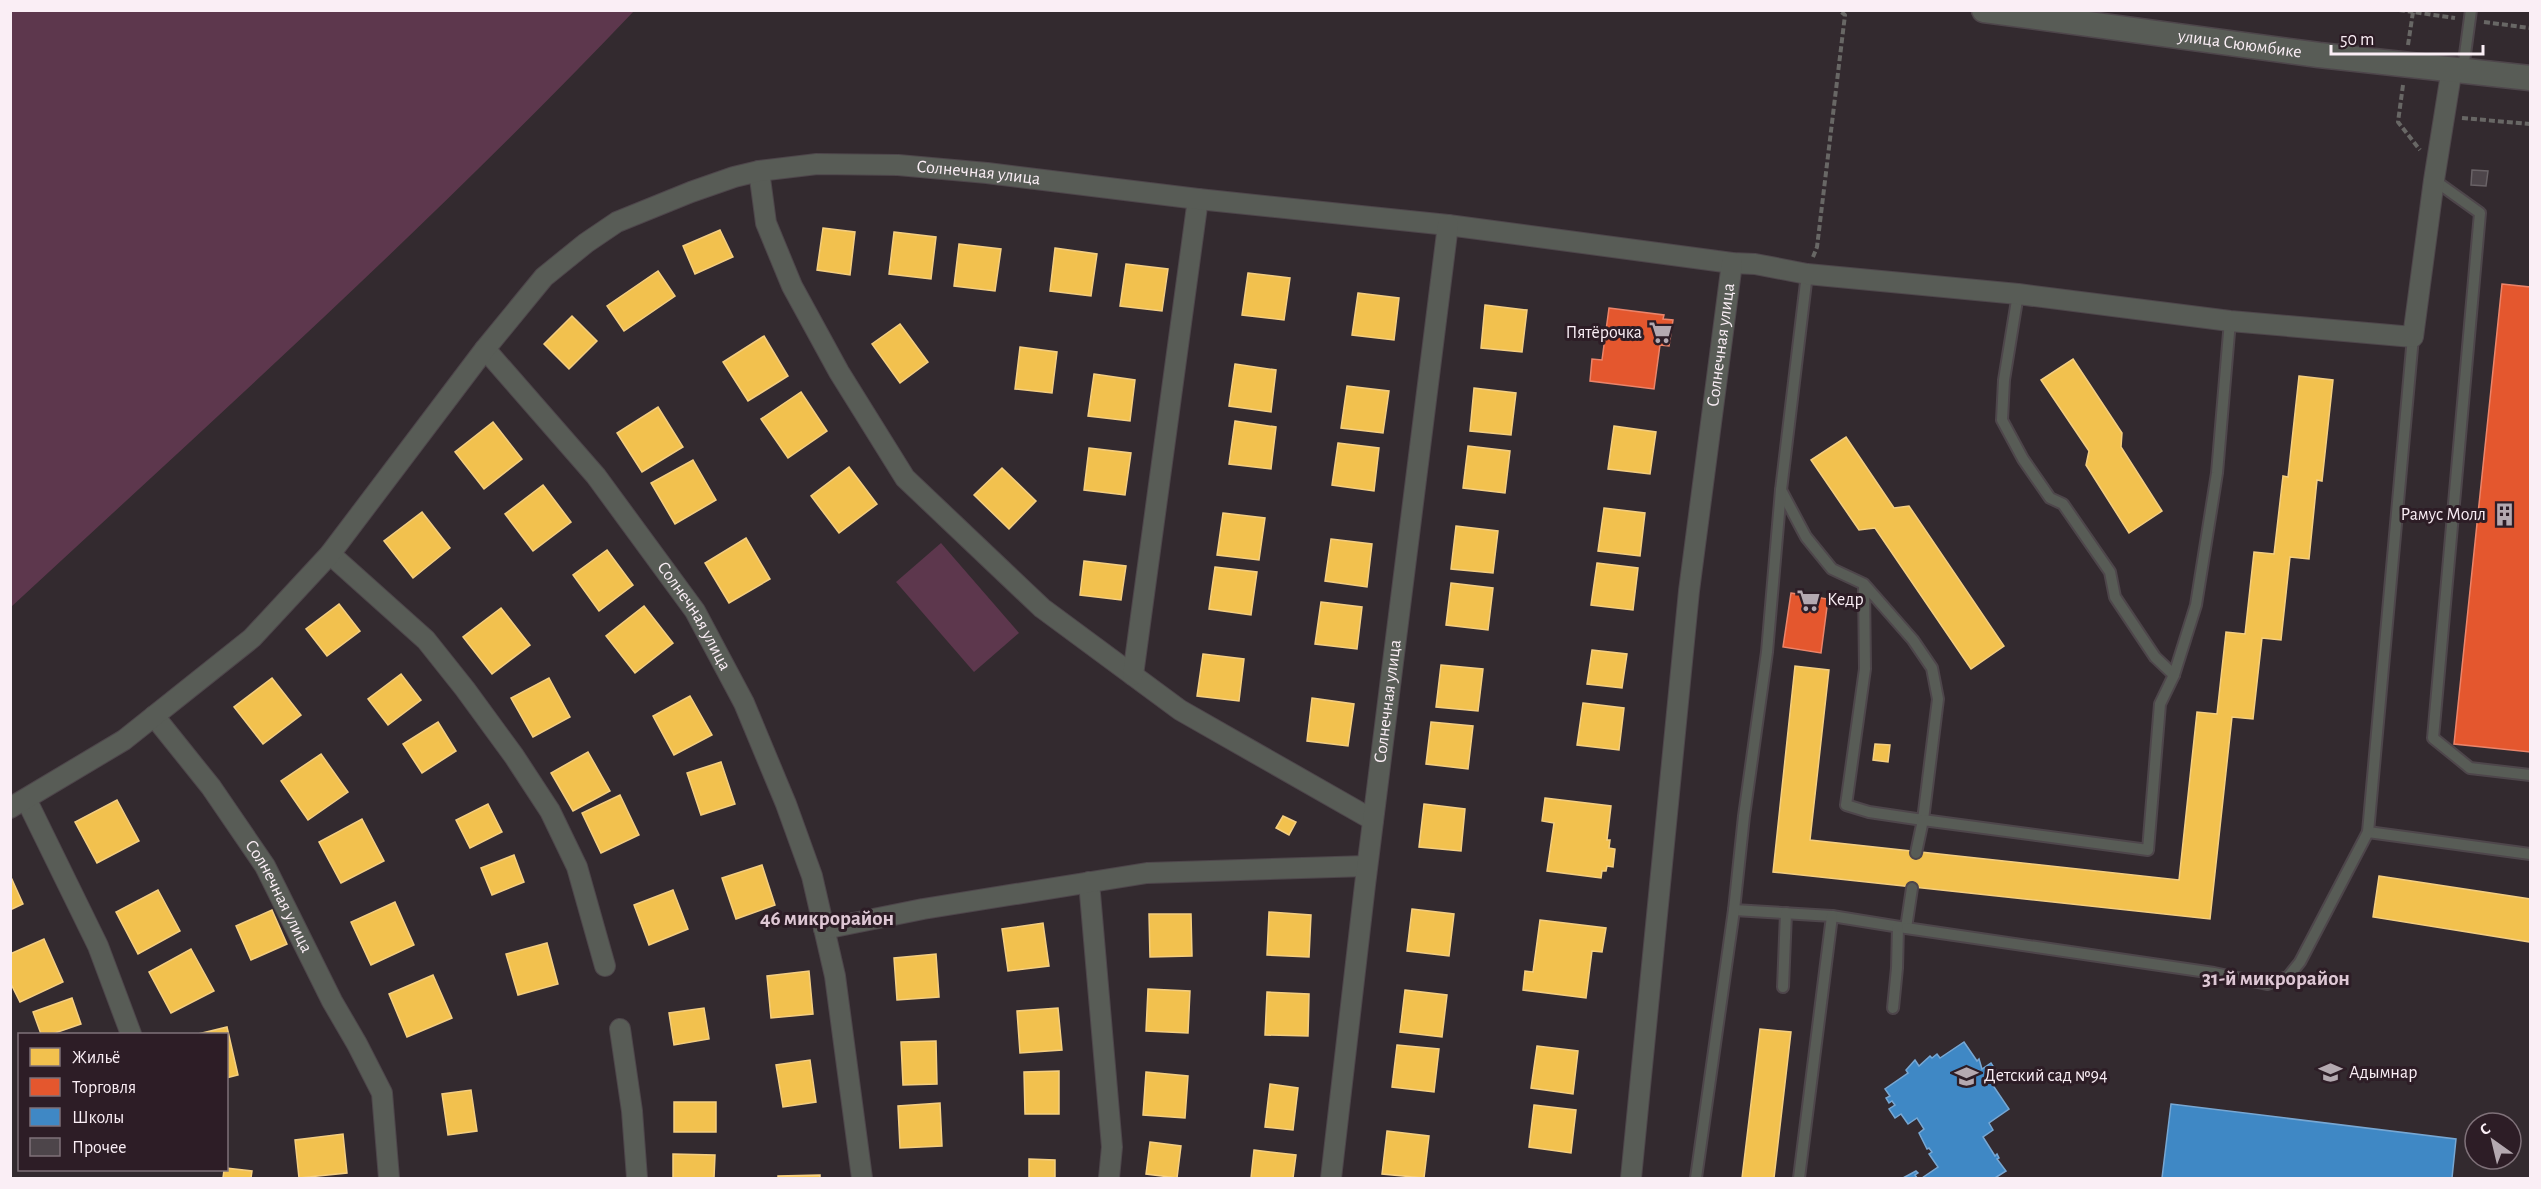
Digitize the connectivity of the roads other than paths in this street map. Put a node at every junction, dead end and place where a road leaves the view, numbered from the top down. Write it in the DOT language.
graph roads {
  1 [pos="1984,10"];
  2 [pos="2470,15"];
  3 [pos="2458,69"];
  4 [pos="2530,78"];
  5 [pos="759,171"];
  6 [pos="2434,180"];
  7 [pos="1198,199"];
  8 [pos="1448,225"];
  9 [pos="1732,263"];
  10 [pos="1806,274"];
  11 [pos="2018,294"];
  12 [pos="2230,321"];
  13 [pos="2413,337"];
  14 [pos="485,349"];
  15 [pos="1781,490"];
  16 [pos="330,554"];
  17 [pos="1864,584"];
  18 [pos="1133,675"];
  19 [pos="2174,675"];
  20 [pos="154,716"];
  21 [pos="2530,774"];
  22 [pos="18,804"];
  23 [pos="1373,820"];
  24 [pos="1923,820"];
  25 [pos="2368,832"];
  26 [pos="1916,853"];
  27 [pos="2530,854"];
  28 [pos="1367,866"];
  29 [pos="1089,882"];
  30 [pos="1912,888"];
  31 [pos="1734,910"];
  32 [pos="1786,913"];
  33 [pos="1832,916"];
  34 [pos="1902,928"];
  35 [pos="824,929"];
  36 [pos="605,966"];
  37 [pos="1783,987"];
  38 [pos="1893,1008"];
  39 [pos="620,1029"];
  40 [pos="130,1033"];
  41 [pos="389,1179"];
  42 [pos="637,1179"];
  43 [pos="862,1179"];
  44 [pos="1108,1179"];
  45 [pos="1331,1179"];
  46 [pos="1631,1179"];
  47 [pos="1696,1179"];
  48 [pos="1799,1179"];
  1 -- 3 [label="street, улица Сююмбике"];
  2 -- 3 [label="lane"];
  3 -- 4 [label="street, улица Сююмбике"];
  3 -- 6 [label="street"];
  5 -- 7 [label="street, Солнечная улица"];
  5 -- 14 [label="street, Солнечная улица"];
  5 -- 18 [label="street"];
  6 -- 13 [label="street"];
  6 -- 21 [label="lane"];
  7 -- 8 [label="street, Солнечная улица"];
  7 -- 18 [label="street"];
  8 -- 9 [label="street, Солнечная улица"];
  8 -- 23 [label="street, Солнечная улица"];
  9 -- 10 [label="street, Солнечная улица"];
  9 -- 46 [label="street, Солнечная улица"];
  10 -- 11 [label="street, Солнечная улица"];
  10 -- 15 [label="lane"];
  11 -- 12 [label="street, Солнечная улица"];
  11 -- 19 [label="lane"];
  12 -- 13 [label="street, Солнечная улица"];
  12 -- 19 [label="lane"];
  13 -- 25 [label="lane"];
  14 -- 16 [label="street, Солнечная улица"];
  14 -- 35 [label="street, Солнечная улица"];
  15 -- 17 [label="lane"];
  15 -- 31 [label="lane"];
  16 -- 20 [label="street, Солнечная улица"];
  16 -- 36 [label="street"];
  17 -- 24 [label="lane"];
  17 -- 24 [label="lane"];
  18 -- 23 [label="street"];
  19 -- 24 [label="lane"];
  20 -- 22 [label="street, Солнечная улица"];
  20 -- 41 [label="street, Солнечная улица"];
  22 -- 40 [label="street, Солнечная улица"];
  23 -- 28 [label="street, Солнечная улица"];
  24 -- 26 [label="lane"];
  25 -- 27 [label="lane"];
  25 -- 34 [label="lane"];
  28 -- 29 [label="street"];
  28 -- 45 [label="street, Солнечная улица"];
  29 -- 35 [label="street"];
  29 -- 44 [label="street"];
  30 -- 34 [label="lane"];
  31 -- 32 [label="lane"];
  31 -- 47 [label="lane"];
  32 -- 33 [label="lane"];
  32 -- 37 [label="lane"];
  33 -- 34 [label="lane"];
  33 -- 48 [label="lane"];
  34 -- 38 [label="lane"];
  35 -- 43 [label="street, Солнечная улица"];
  39 -- 42 [label="street"];
}
